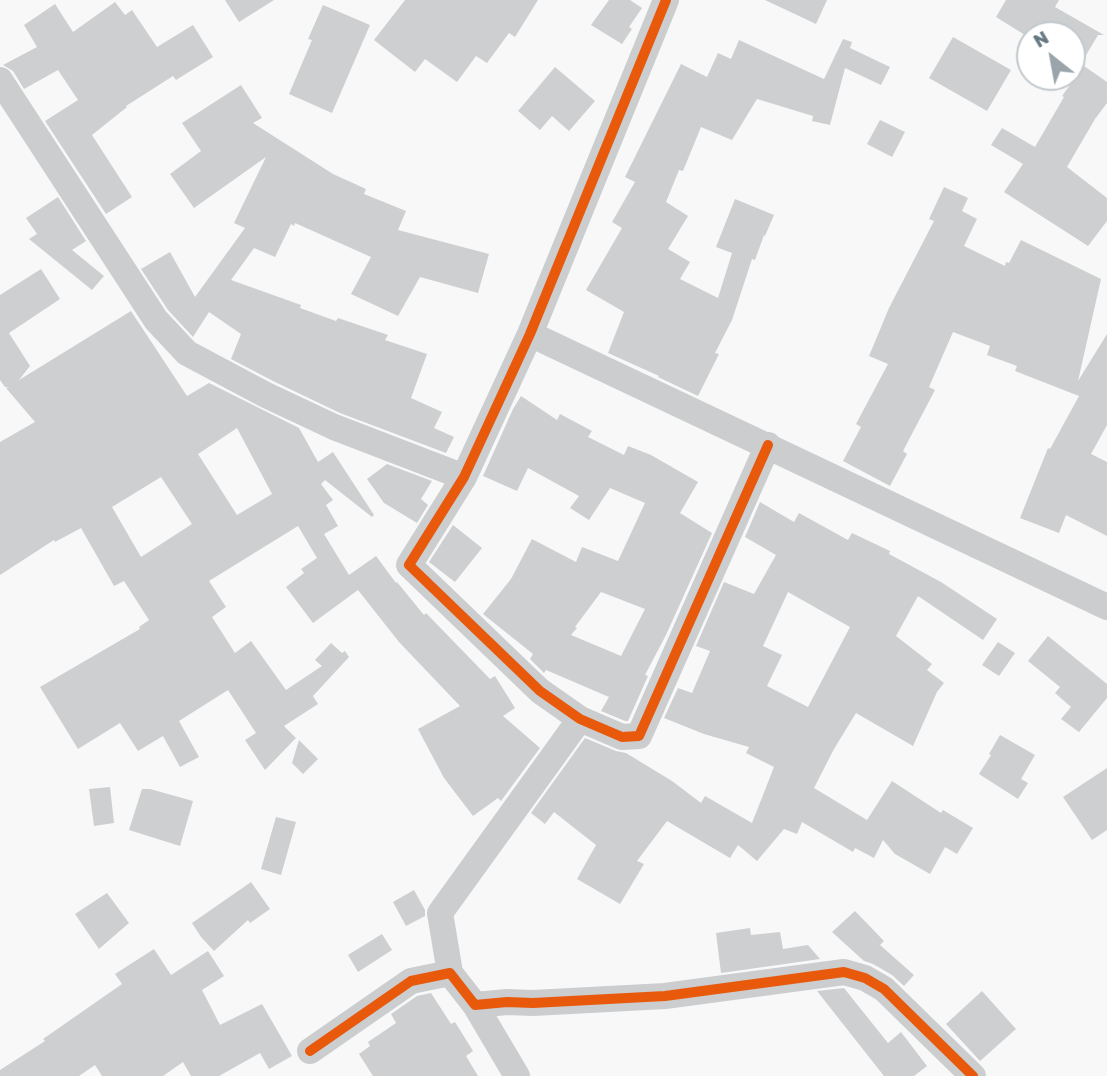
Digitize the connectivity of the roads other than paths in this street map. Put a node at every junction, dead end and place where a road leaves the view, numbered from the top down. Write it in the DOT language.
graph roads {
  1 [pos="666,0"];
  2 [pos="0,80"];
  3 [pos="530,334"];
  4 [pos="768,445"];
  5 [pos="464,477"];
  6 [pos="1107,607"];
  7 [pos="580,719"];
  8 [pos="450,973"];
  9 [pos="475,1005"];
  10 [pos="310,1051"];
  11 [pos="517,1076"];
  12 [pos="973,1076"];
  1 -- 3 [label="street"];
  2 -- 5 [label="street"];
  3 -- 4 [label="street"];
  3 -- 5 [label="street"];
  4 -- 6 [label="street"];
  4 -- 7 [label="street"];
  5 -- 7 [label="street"];
  7 -- 8 [label="street"];
  8 -- 9 [label="street"];
  8 -- 10 [label="street"];
  9 -- 11 [label="street"];
  9 -- 12 [label="street"];
}
